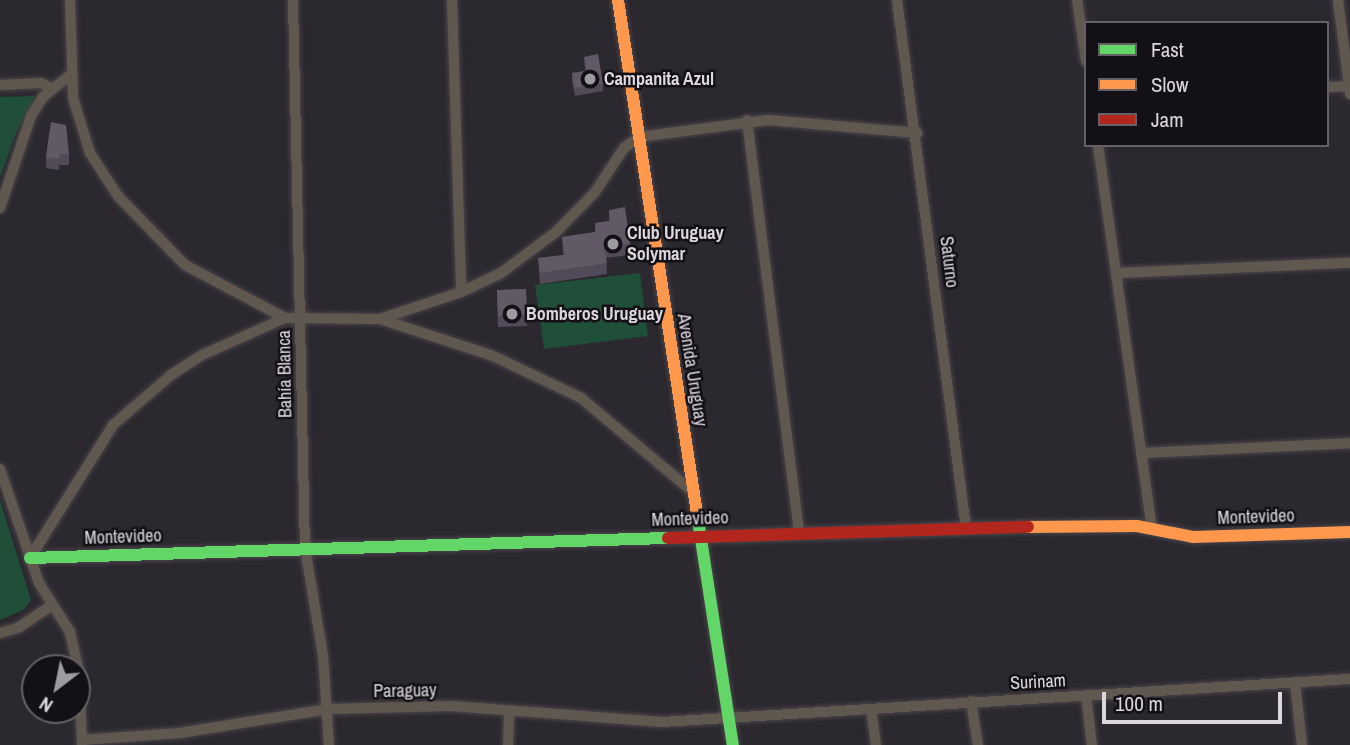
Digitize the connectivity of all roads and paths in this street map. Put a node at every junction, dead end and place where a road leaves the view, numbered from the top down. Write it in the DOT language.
graph roads {
  1 [pos="70,0"];
  2 [pos="293,0"];
  3 [pos="452,0"];
  4 [pos="618,0"];
  5 [pos="897,0"];
  6 [pos="1077,0"];
  7 [pos="1338,0"];
  8 [pos="1084,47"];
  9 [pos="69,76"];
  10 [pos="0,85"];
  11 [pos="1329,87"];
  12 [pos="51,88"];
  13 [pos="1350,88"];
  14 [pos="747,120"];
  15 [pos="917,133"];
  16 [pos="639,136"];
  17 [pos="1098,147"];
  18 [pos="0,208"];
  19 [pos="1350,263"];
  20 [pos="1117,273"];
  21 [pos="461,292"];
  22 [pos="285,318"];
  23 [pos="299,319"];
  24 [pos="380,319"];
  25 [pos="1350,443"];
  26 [pos="1141,453"];
  27 [pos="0,469"];
  28 [pos="693,492"];
  29 [pos="966,528"];
  30 [pos="1152,529"];
  31 [pos="1350,532"];
  32 [pos="799,534"];
  33 [pos="699,536"];
  34 [pos="305,548"];
  35 [pos="30,558"];
  36 [pos="52,605"];
  37 [pos="0,633"];
  38 [pos="1350,679"];
  39 [pos="1295,683"];
  40 [pos="1086,695"];
  41 [pos="971,702"];
  42 [pos="328,709"];
  43 [pos="871,709"];
  44 [pos="509,711"];
  45 [pos="729,718"];
  46 [pos="82,743"];
  47 [pos="328,745"];
  48 [pos="508,745"];
  49 [pos="733,745"];
  50 [pos="876,745"];
  51 [pos="978,745"];
  52 [pos="1092,745"];
  53 [pos="1302,745"];
  1 -- 9 [label="street"];
  2 -- 23 [label="street, Bahía Blanca"];
  3 -- 21 [label="street"];
  4 -- 16 [label="street, Avenida Uruguay"];
  5 -- 15 [label="street, Saturno"];
  6 -- 8 [label="street"];
  7 -- 13 [label="street"];
  9 -- 12 [label="street"];
  9 -- 22 [label="street"];
  10 -- 12 [label="street"];
  11 -- 13 [label="street"];
  12 -- 18 [label="street"];
  14 -- 15 [label="street"];
  14 -- 16 [label="street"];
  14 -- 32 [label="street"];
  15 -- 29 [label="street, Saturno"];
  16 -- 21 [label="street"];
  16 -- 28 [label="street, Avenida Uruguay"];
  17 -- 20 [label="street"];
  19 -- 20 [label="street"];
  20 -- 26 [label="street"];
  21 -- 24 [label="street"];
  22 -- 23 [label="street"];
  22 -- 35 [label="street"];
  23 -- 24 [label="street"];
  23 -- 34 [label="street, Bahía Blanca"];
  24 -- 28 [label="street"];
  25 -- 26 [label="street"];
  26 -- 30 [label="street"];
  27 -- 35 [label="street"];
  28 -- 33 [label="street, Avenida Uruguay"];
  29 -- 30 [label="street, Montevideo"];
  29 -- 32 [label="street, Montevideo"];
  30 -- 31 [label="street, Montevideo"];
  32 -- 33 [label="street, Montevideo"];
  33 -- 34 [label="street, Montevideo"];
  33 -- 45 [label="street, Avenida Uruguay"];
  34 -- 35 [label="street, Montevideo"];
  34 -- 42 [label="street, Bahía Blanca"];
  35 -- 36 [label="street"];
  36 -- 37 [label="street"];
  36 -- 46 [label="street"];
  38 -- 39 [label="street, Surinam"];
  39 -- 40 [label="street, Surinam"];
  39 -- 53 [label="street"];
  40 -- 41 [label="street, Surinam"];
  40 -- 52 [label="street"];
  41 -- 43 [label="street, Surinam"];
  41 -- 51 [label="street"];
  42 -- 44 [label="street, Paraguay"];
  42 -- 46 [label="street, Paraguay"];
  42 -- 47 [label="street, Bahía Blanca"];
  43 -- 45 [label="street, Surinam"];
  43 -- 50 [label="street"];
  44 -- 45 [label="street, Paraguay"];
  44 -- 48 [label="street"];
  45 -- 49 [label="street, Avenida Uruguay"];
}
